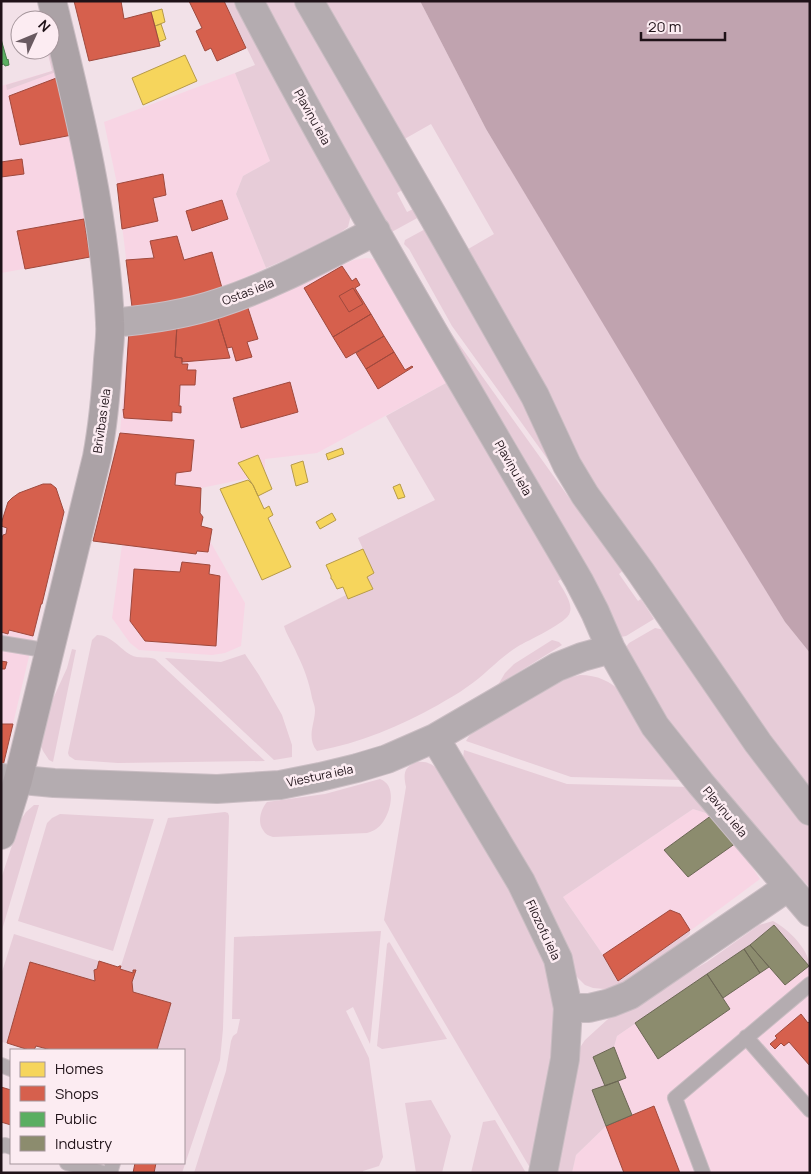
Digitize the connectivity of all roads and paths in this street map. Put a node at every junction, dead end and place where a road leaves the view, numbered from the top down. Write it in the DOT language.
graph roads {
  1 [pos="52,1"];
  2 [pos="249,1"];
  3 [pos="309,1"];
  4 [pos="376,232"];
  5 [pos="110,324"];
  6 [pos="1,643"];
  7 [pos="610,649"];
  8 [pos="50,651"];
  9 [pos="435,738"];
  10 [pos="10,779"];
  11 [pos="810,811"];
  12 [pos="1,835"];
  13 [pos="788,887"];
  14 [pos="810,912"];
  15 [pos="810,984"];
  16 [pos="568,1008"];
  17 [pos="746,1037"];
  18 [pos="810,1110"];
  19 [pos="72,1164"];
  20 [pos="103,1173"];
  21 [pos="543,1173"];
  22 [pos="704,1173"];
  1 -- 5 [label="main road, Brīvības iela"];
  2 -- 4 [label="street, Pļaviņu iela"];
  3 -- 11 [label="street"];
  4 -- 5 [label="street, Ostas iela"];
  4 -- 7 [label="street, Pļaviņu iela"];
  5 -- 8 [label="main road, Brīvības iela"];
  6 -- 8 [label="lane"];
  7 -- 9 [label="street, Viestura iela"];
  7 -- 13 [label="street, Pļaviņu iela"];
  8 -- 10 [label="main road, Brīvības iela"];
  9 -- 10 [label="street, Viestura iela"];
  9 -- 16 [label="street, Filozofu iela"];
  10 -- 12 [label="main road, Brīvības iela"];
  13 -- 14 [label="street, Pļaviņu iela"];
  13 -- 16 [label="street"];
  15 -- 17 [label="lane"];
  16 -- 21 [label="street, Filozofu iela"];
  17 -- 18 [label="lane"];
  17 -- 22 [label="lane"];
  19 -- 20 [label="lane"];
}
